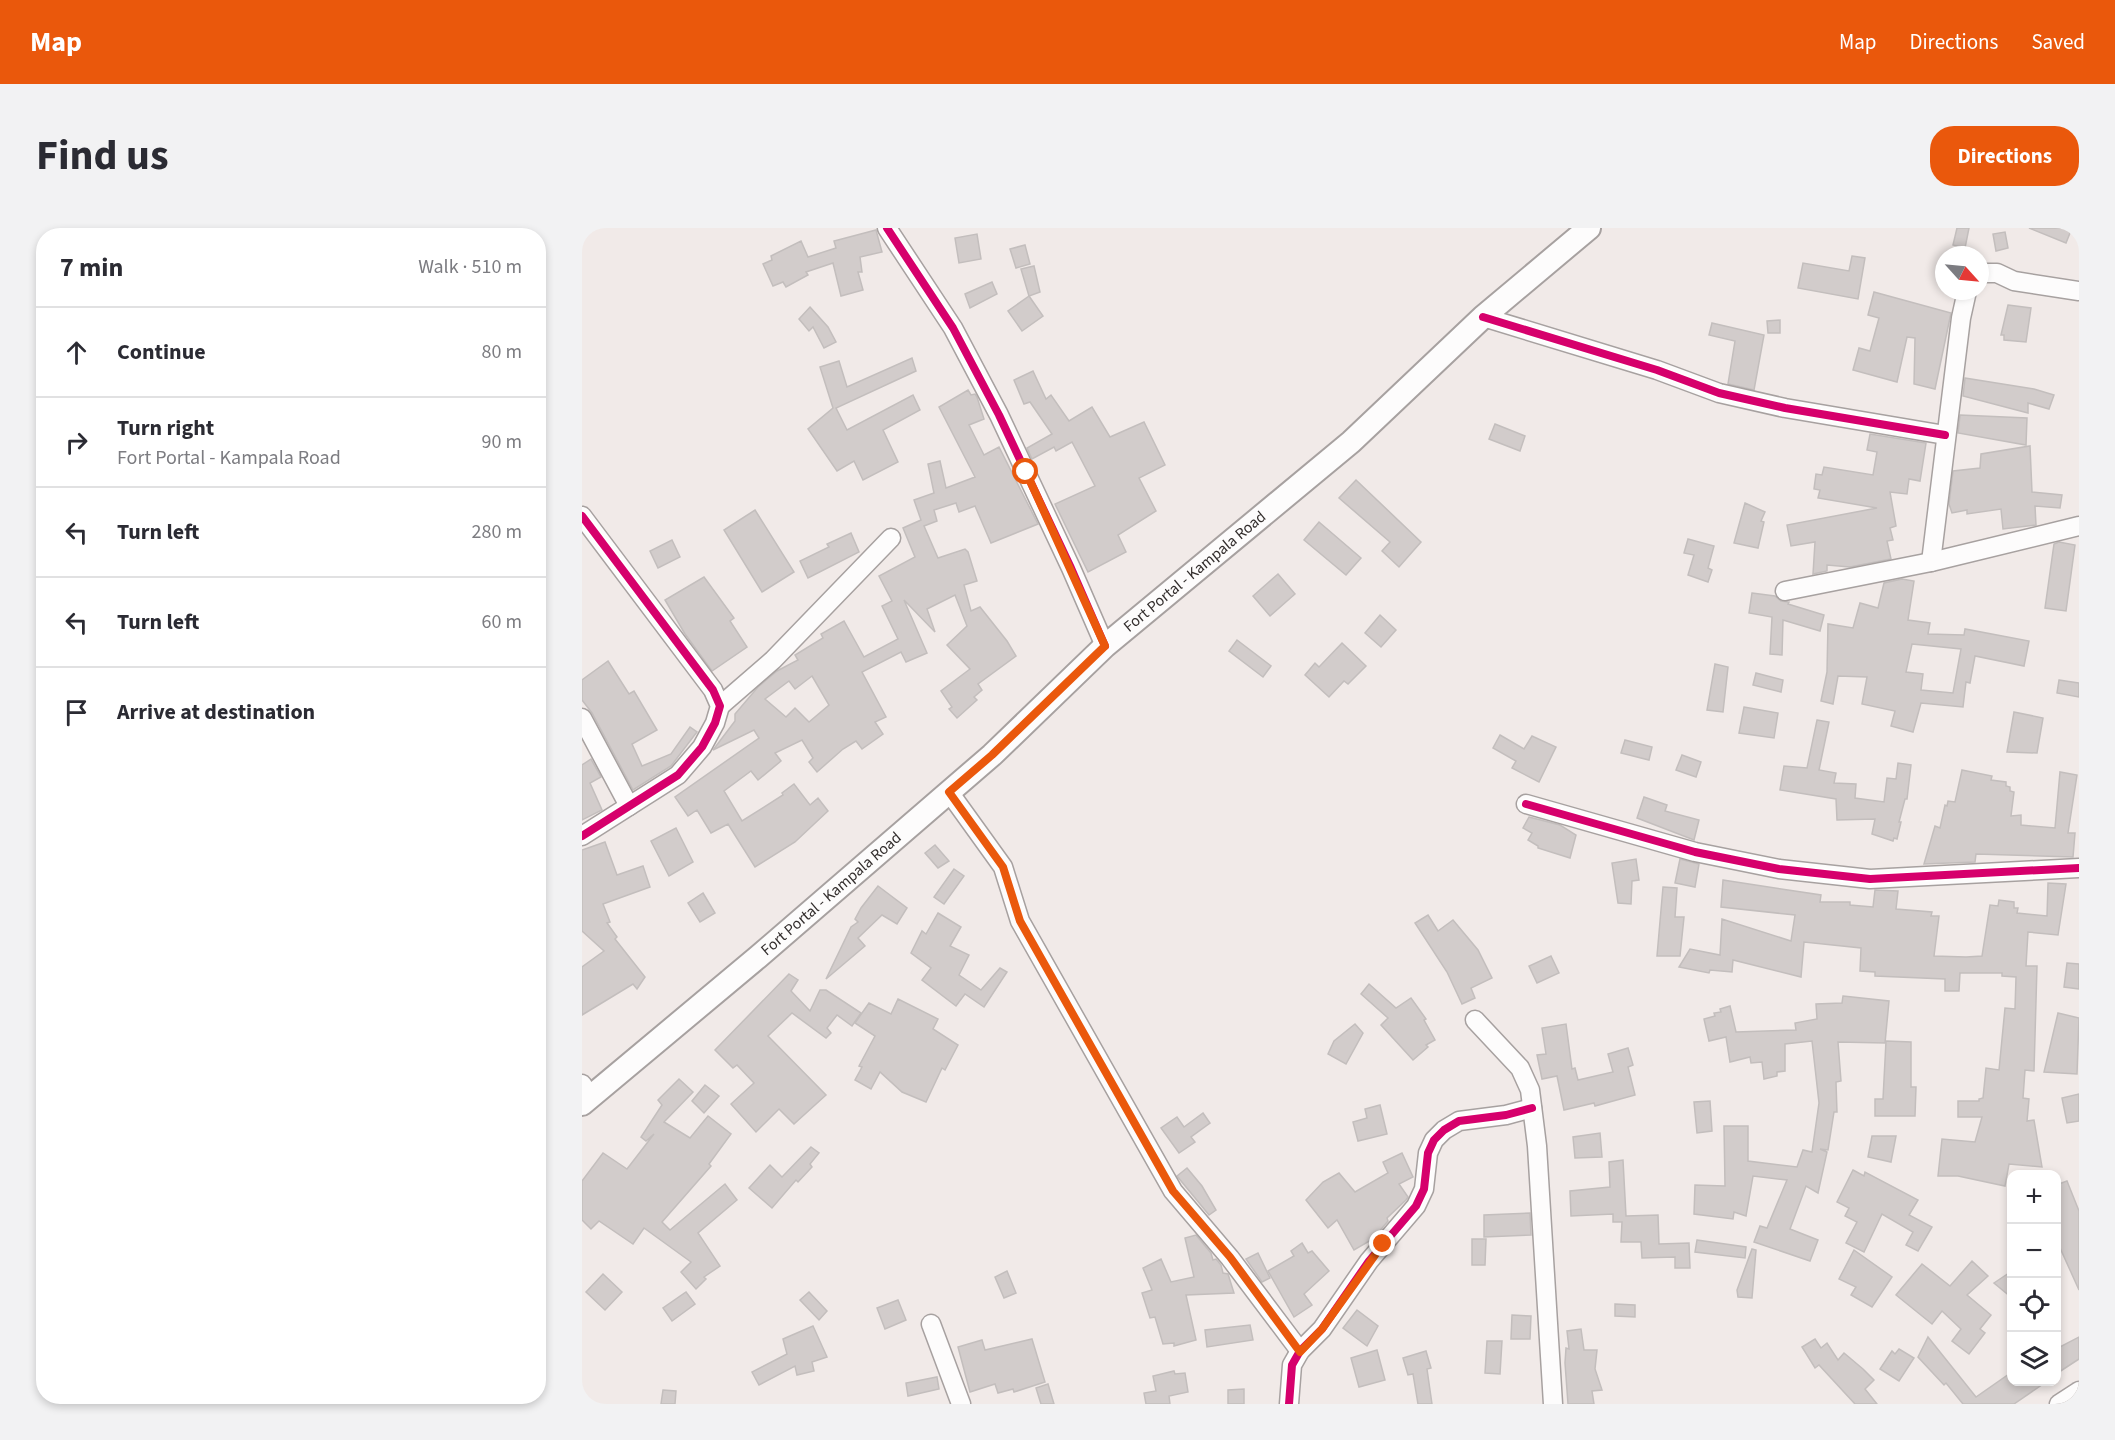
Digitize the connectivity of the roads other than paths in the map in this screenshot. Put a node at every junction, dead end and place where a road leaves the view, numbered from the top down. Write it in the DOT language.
graph roads {
  1 [pos="887,228"];
  2 [pos="1589,228"];
  3 [pos="1989,273"];
  4 [pos="2079,291"];
  5 [pos="1965,300"];
  6 [pos="1483,316"];
  7 [pos="1945,435"];
  8 [pos="582,516"];
  9 [pos="2079,526"];
  10 [pos="891,538"];
  11 [pos="1931,562"];
  12 [pos="1785,591"];
  13 [pos="1105,646"];
  14 [pos="720,706"];
  15 [pos="582,718"];
  16 [pos="949,792"];
  17 [pos="1526,804"];
  18 [pos="629,806"];
  19 [pos="582,836"];
  20 [pos="2079,868"];
  21 [pos="1475,1020"];
  22 [pos="585,1095"];
  23 [pos="1532,1107"];
  24 [pos="931,1324"];
  25 [pos="1300,1352"];
  26 [pos="2079,1391"];
  27 [pos="961,1404"];
  28 [pos="1289,1404"];
  29 [pos="1553,1404"];
  30 [pos="2059,1404"];
  1 -- 13 [label="street"];
  2 -- 6 [label="main road, Fort Portal - Kampala Road"];
  3 -- 4 [label="street"];
  5 -- 7 [label="street"];
  6 -- 7 [label="street"];
  6 -- 13 [label="main road, Fort Portal - Kampala Road"];
  7 -- 11 [label="street"];
  8 -- 14 [label="street"];
  9 -- 11 [label="street"];
  10 -- 14 [label="street"];
  11 -- 12 [label="street"];
  13 -- 16 [label="main road, Fort Portal - Kampala Road"];
  14 -- 18 [label="street"];
  15 -- 18 [label="street"];
  16 -- 22 [label="main road, Fort Portal - Kampala Road"];
  16 -- 25 [label="street"];
  17 -- 20 [label="street"];
  18 -- 19 [label="street"];
  21 -- 23 [label="street"];
  23 -- 25 [label="street"];
  23 -- 29 [label="street"];
  24 -- 27 [label="street"];
  25 -- 28 [label="street"];
  26 -- 30 [label="street"];
}
